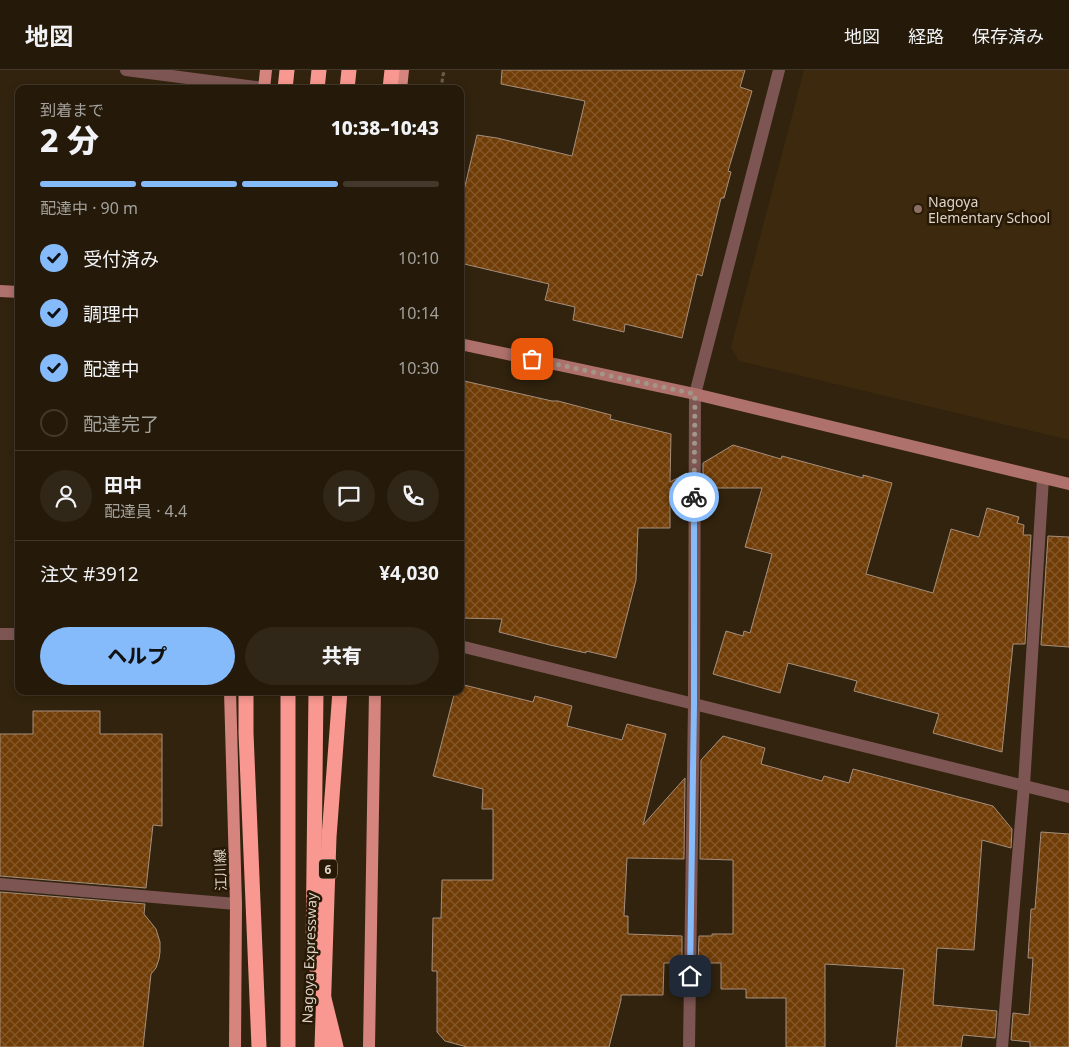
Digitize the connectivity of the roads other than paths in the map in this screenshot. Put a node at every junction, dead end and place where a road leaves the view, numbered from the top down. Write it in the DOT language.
graph roads {
  1 [pos="126,70"];
  2 [pos="266,70"];
  3 [pos="287,70"];
  4 [pos="319,70"];
  5 [pos="349,70"];
  6 [pos="392,70"];
  7 [pos="403,70"];
  8 [pos="779,70"];
  9 [pos="241,85"];
  10 [pos="264,85"];
  11 [pos="285,85"];
  12 [pos="317,85"];
  13 [pos="348,85"];
  14 [pos="390,85"];
  15 [pos="401,85"];
  16 [pos="0,291"];
  17 [pos="15,292"];
  18 [pos="464,345"];
  19 [pos="695,394"];
  20 [pos="1043,478"];
  21 [pos="1069,484"];
  22 [pos="0,634"];
  23 [pos="15,634"];
  24 [pos="464,647"];
  25 [pos="230,695"];
  26 [pos="246,695"];
  27 [pos="288,695"];
  28 [pos="316,695"];
  29 [pos="340,695"];
  30 [pos="375,695"];
  31 [pos="694,704"];
  32 [pos="1024,785"];
  33 [pos="1069,797"];
  34 [pos="0,884"];
  35 [pos="236,904"];
  36 [pos="235,1047"];
  37 [pos="259,1047"];
  38 [pos="288,1047"];
  39 [pos="322,1047"];
  40 [pos="336,1047"];
  41 [pos="369,1047"];
  42 [pos="689,1047"];
  43 [pos="1002,1047"];
  1 -- 9 [label="street"];
  2 -- 10 [label="main road"];
  3 -- 11 [label="highway"];
  4 -- 12 [label="highway"];
  5 -- 13 [label="highway"];
  6 -- 14 [label="highway"];
  7 -- 15 [label="main road"];
  8 -- 19 [label="street"];
  16 -- 17 [label="street"];
  18 -- 19 [label="street"];
  19 -- 20 [label="street"];
  19 -- 31 [label="street"];
  20 -- 21 [label="street"];
  20 -- 32 [label="street"];
  22 -- 23 [label="street"];
  24 -- 31 [label="street"];
  25 -- 35 [label="main road, 江川線"];
  26 -- 37 [label="highway"];
  27 -- 38 [label="highway"];
  28 -- 40 [label="highway"];
  29 -- 39 [label="highway, Nagoya Expressway / 6, bridge"];
  30 -- 41 [label="main road"];
  31 -- 32 [label="street"];
  31 -- 42 [label="street"];
  32 -- 33 [label="street"];
  32 -- 43 [label="street"];
  34 -- 35 [label="street"];
  35 -- 36 [label="main road, 江川線"];
}
